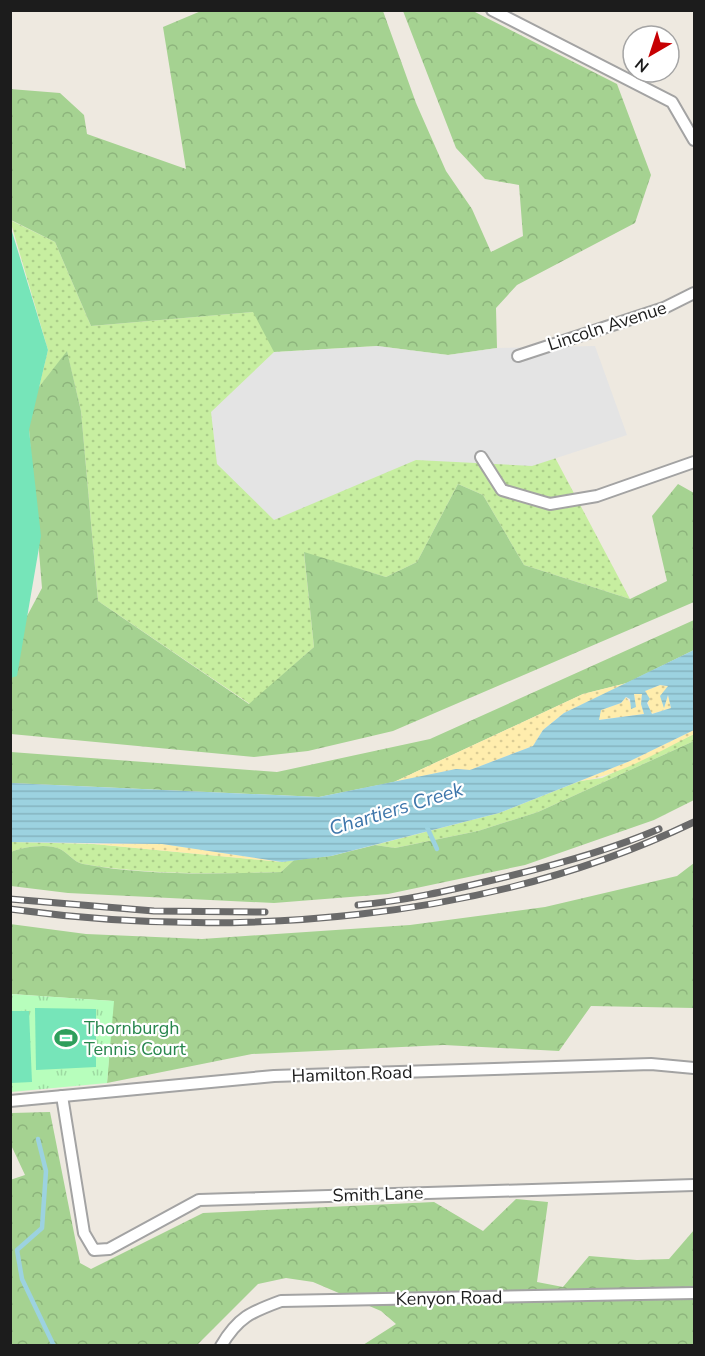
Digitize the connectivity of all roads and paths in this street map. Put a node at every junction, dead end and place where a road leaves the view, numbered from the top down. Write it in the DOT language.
graph roads {
  1 [pos="492,10"];
  2 [pos="694,140"];
  3 [pos="694,293"];
  4 [pos="518,356"];
  5 [pos="481,457"];
  6 [pos="694,462"];
  7 [pos="694,1068"];
  8 [pos="62,1096"];
  9 [pos="10,1101"];
  10 [pos="694,1185"];
  11 [pos="694,1293"];
  12 [pos="221,1346"];
  1 -- 2 [label="street"];
  3 -- 4 [label="street, Lincoln Avenue"];
  5 -- 6 [label="street"];
  7 -- 8 [label="street, Hamilton Road"];
  8 -- 9 [label="street, Hamilton Road"];
  8 -- 10 [label="street, Smith Lane"];
  11 -- 12 [label="street, Kenyon Road"];
}
